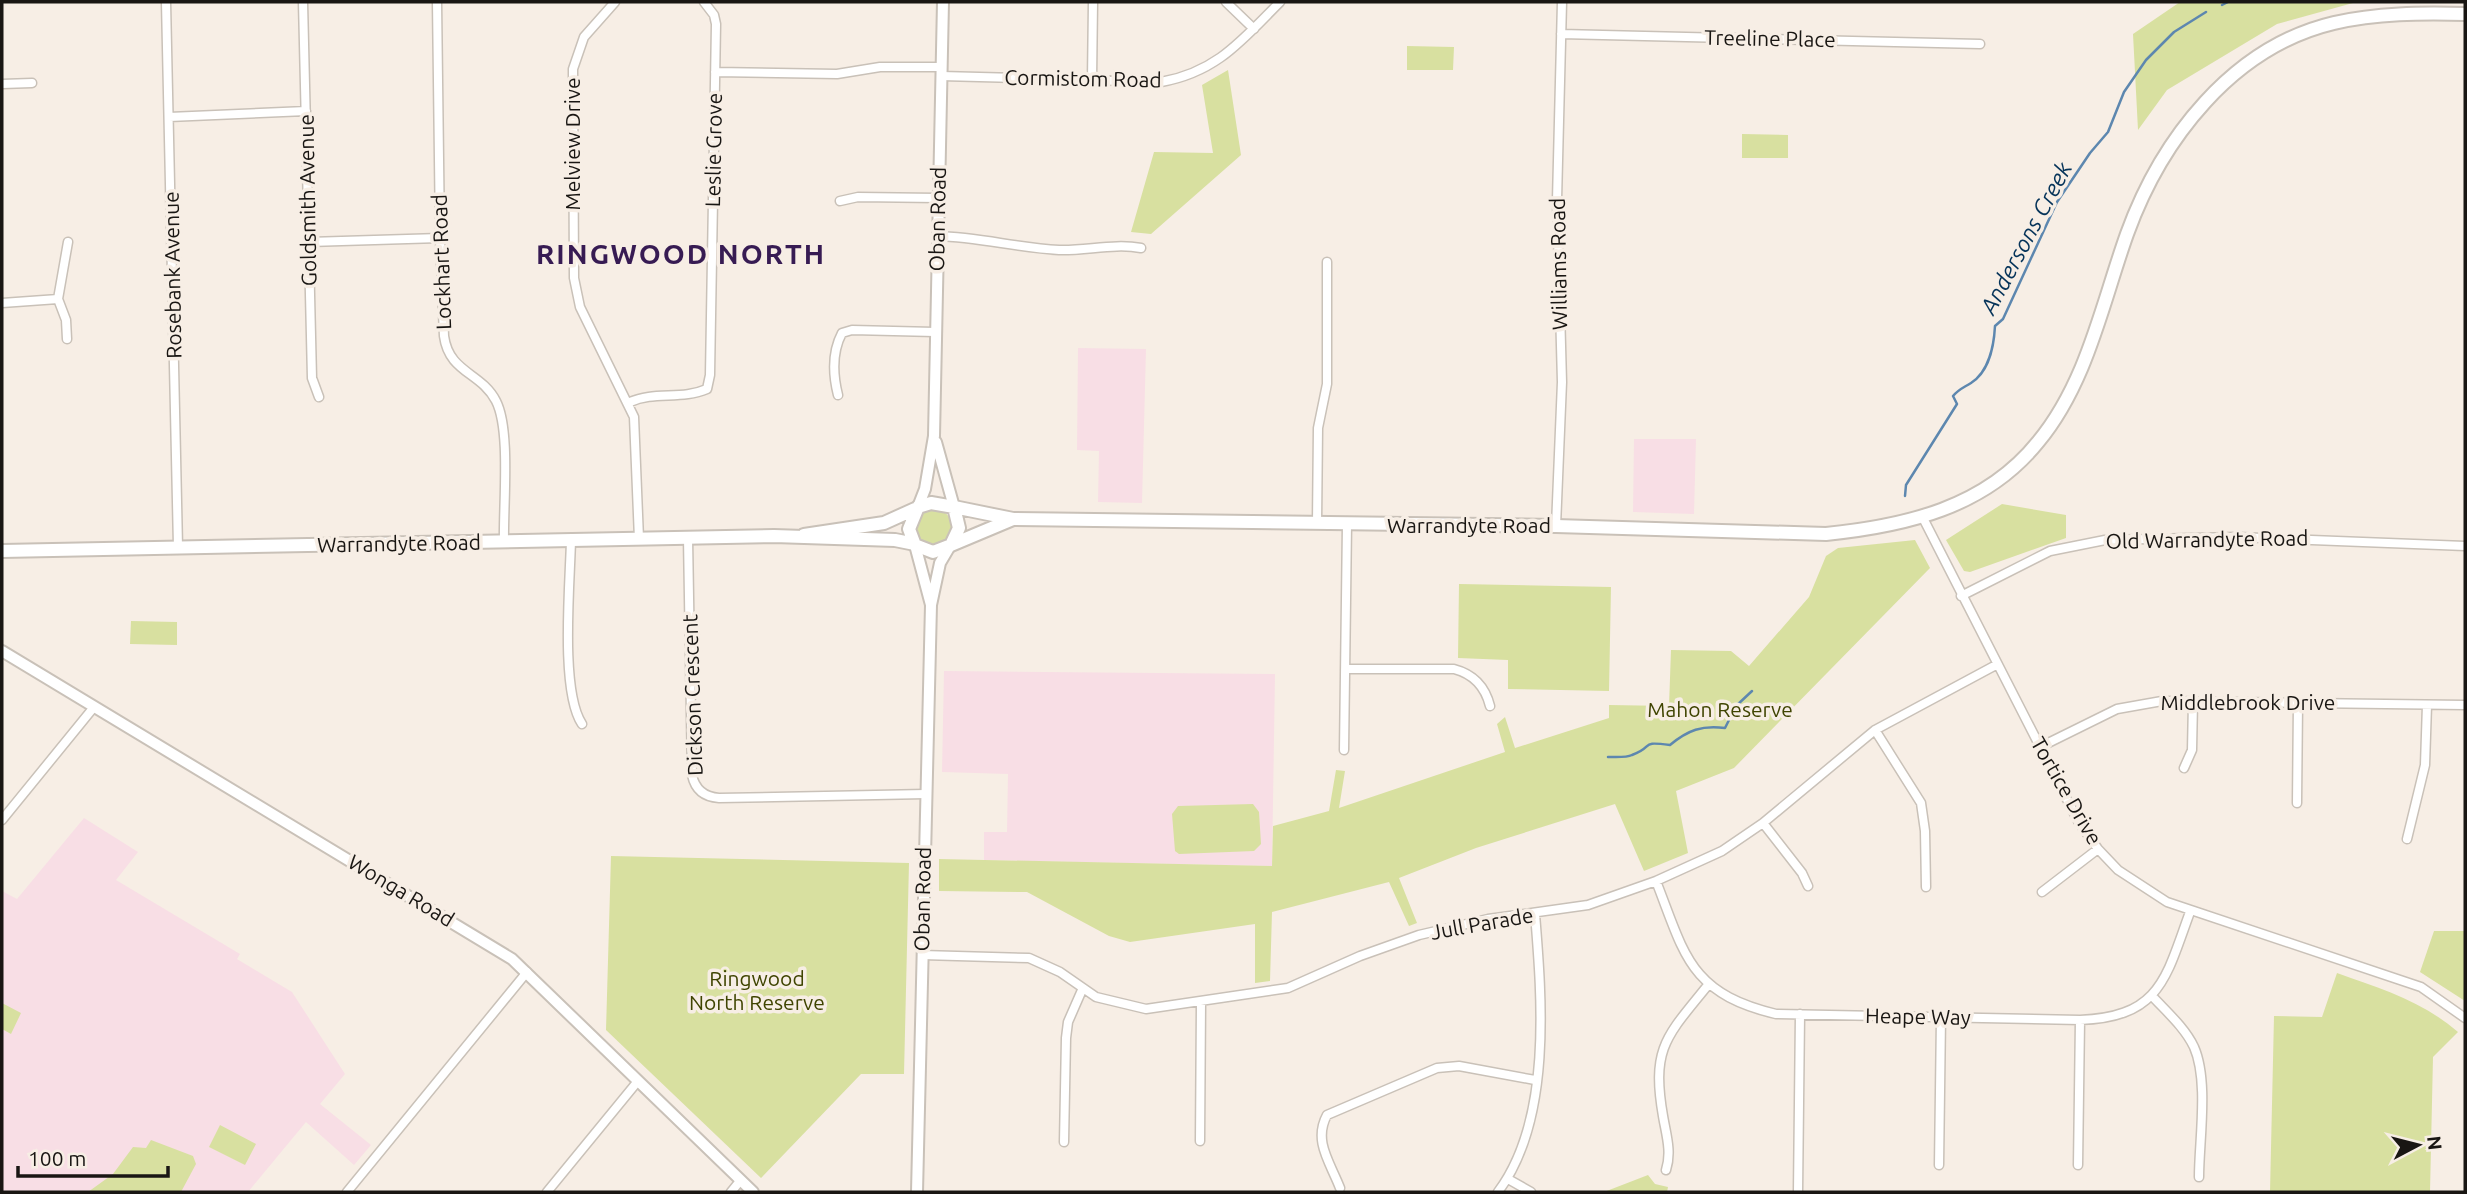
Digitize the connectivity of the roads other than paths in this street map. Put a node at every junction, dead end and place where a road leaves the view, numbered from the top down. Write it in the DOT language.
graph roads {
  1 [pos="166,2"];
  2 [pos="303,2"];
  3 [pos="437,2"];
  4 [pos="615,2"];
  5 [pos="704,2"];
  6 [pos="943,2"];
  7 [pos="1093,2"];
  8 [pos="1226,2"];
  9 [pos="1280,2"];
  10 [pos="1562,2"];
  11 [pos="2465,14"];
  12 [pos="1254,29"];
  13 [pos="1561,34"];
  14 [pos="1980,44"];
  15 [pos="941,71"];
  16 [pos="715,72"];
  17 [pos="1092,80"];
  18 [pos="33,83"];
  19 [pos="2,84"];
  20 [pos="306,111"];
  21 [pos="169,117"];
  22 [pos="939,198"];
  23 [pos="839,201"];
  24 [pos="938,236"];
  25 [pos="440,239"];
  26 [pos="68,242"];
  27 [pos="309,242"];
  28 [pos="1141,248"];
  29 [pos="1327,262"];
  30 [pos="58,299"];
  31 [pos="2,303"];
  32 [pos="935,332"];
  33 [pos="67,339"];
  34 [pos="838,395"];
  35 [pos="319,397"];
  36 [pos="629,402"];
  37 [pos="934,436"];
  38 [pos="954,507"];
  39 [pos="917,508"];
  40 [pos="1923,518"];
  41 [pos="1013,519"];
  42 [pos="1317,523"];
  43 [pos="1348,524"];
  44 [pos="1556,526"];
  45 [pos="797,536"];
  46 [pos="688,538"];
  47 [pos="639,539"];
  48 [pos="570,540"];
  49 [pos="504,541"];
  50 [pos="915,545"];
  51 [pos="951,545"];
  52 [pos="2465,546"];
  53 [pos="178,547"];
  54 [pos="2,551"];
  55 [pos="1961,596"];
  56 [pos="931,605"];
  57 [pos="2,651"];
  58 [pos="1996,665"];
  59 [pos="1345,669"];
  60 [pos="2193,702"];
  61 [pos="2298,703"];
  62 [pos="2427,705"];
  63 [pos="2465,705"];
  64 [pos="1490,706"];
  65 [pos="94,707"];
  66 [pos="582,724"];
  67 [pos="1875,730"];
  68 [pos="2040,747"];
  69 [pos="1344,750"];
  70 [pos="2184,768"];
  71 [pos="926,794"];
  72 [pos="2297,803"];
  73 [pos="2,820"];
  74 [pos="1763,823"];
  75 [pos="2407,839"];
  76 [pos="2098,849"];
  77 [pos="1656,881"];
  78 [pos="1808,886"];
  79 [pos="1926,887"];
  80 [pos="2042,892"];
  81 [pos="2190,912"];
  82 [pos="1535,914"];
  83 [pos="922,955"];
  84 [pos="527,972"];
  85 [pos="1708,985"];
  86 [pos="1083,990"];
  87 [pos="2153,997"];
  88 [pos="1201,1003"];
  89 [pos="1800,1014"];
  90 [pos="1941,1017"];
  91 [pos="2465,1018"];
  92 [pos="2080,1020"];
  93 [pos="1535,1080"];
  94 [pos="638,1081"];
  95 [pos="1200,1141"];
  96 [pos="1063,1142"];
  97 [pos="1939,1165"];
  98 [pos="2078,1165"];
  99 [pos="1665,1170"];
  100 [pos="2199,1177"];
  101 [pos="1508,1179"];
  102 [pos="740,1181"];
  103 [pos="1340,1188"];
  104 [pos="347,1192"];
  105 [pos="547,1192"];
  106 [pos="731,1192"];
  107 [pos="753,1192"];
  108 [pos="917,1192"];
  109 [pos="1498,1192"];
  110 [pos="1531,1192"];
  111 [pos="1798,1192"];
  1 -- 21 [label="street, Rosebank Avenue"];
  2 -- 20 [label="street, Goldsmith Avenue"];
  3 -- 25 [label="street, Lockhart Road"];
  4 -- 36 [label="street, Melview Drive"];
  5 -- 16 [label="street, Leslie Grove"];
  6 -- 15 [label="main road, Oban Road"];
  7 -- 17 [label="street"];
  8 -- 12 [label="street"];
  9 -- 12 [label="street, Cormistom Road"];
  10 -- 13 [label="street, Williams Road"];
  11 -- 40 [label="main road, Warrandyte Road"];
  12 -- 17 [label="street, Cormistom Road"];
  13 -- 14 [label="street, Treeline Place"];
  13 -- 44 [label="street, Williams Road"];
  15 -- 16 [label="street, Cormistom Road"];
  15 -- 17 [label="street, Cormistom Road"];
  15 -- 22 [label="main road, Oban Road"];
  16 -- 36 [label="street, Leslie Grove"];
  18 -- 19 [label="street"];
  20 -- 21 [label="street"];
  20 -- 27 [label="street, Goldsmith Avenue"];
  21 -- 53 [label="street, Rosebank Avenue"];
  22 -- 23 [label="street"];
  22 -- 24 [label="main road, Oban Road"];
  24 -- 28 [label="street"];
  24 -- 32 [label="main road, Oban Road"];
  25 -- 27 [label="street"];
  25 -- 49 [label="street, Lockhart Road"];
  26 -- 30 [label="street"];
  27 -- 35 [label="street, Goldsmith Avenue"];
  29 -- 42 [label="street"];
  30 -- 31 [label="street"];
  30 -- 33 [label="street"];
  32 -- 34 [label="street"];
  32 -- 37 [label="main road, Oban Road"];
  36 -- 47 [label="street, Melview Drive"];
  37 -- 38 [label="main road, Oban Road"];
  37 -- 39 [label="main road, Oban Road"];
  38 -- 39 [label="main road"];
  38 -- 41 [label="main road, Warrandyte Road"];
  38 -- 51 [label="main road"];
  39 -- 45 [label="main road, Warrandyte Road"];
  39 -- 50 [label="main road"];
  40 -- 44 [label="main road, Warrandyte Road"];
  40 -- 55 [label="street, Tortice Drive"];
  41 -- 42 [label="main road, Warrandyte Road"];
  41 -- 51 [label="main road, Warrandyte Road"];
  42 -- 43 [label="main road, Warrandyte Road"];
  43 -- 44 [label="main road, Warrandyte Road"];
  43 -- 59 [label="street"];
  45 -- 46 [label="main road, Warrandyte Road"];
  45 -- 50 [label="main road, Warrandyte Road"];
  46 -- 47 [label="main road, Warrandyte Road"];
  46 -- 71 [label="street, Dickson Crescent"];
  47 -- 48 [label="main road, Warrandyte Road"];
  48 -- 49 [label="main road, Warrandyte Road"];
  48 -- 66 [label="street"];
  49 -- 53 [label="main road, Warrandyte Road"];
  50 -- 51 [label="main road"];
  50 -- 56 [label="main road, Oban Road"];
  51 -- 56 [label="main road, Oban Road"];
  52 -- 55 [label="street, Old Warrandyte Road"];
  53 -- 54 [label="main road, Warrandyte Road"];
  55 -- 58 [label="street, Tortice Drive"];
  56 -- 71 [label="main road, Oban Road"];
  57 -- 65 [label="main road, Wonga Road"];
  58 -- 67 [label="street, Jull Parade"];
  58 -- 68 [label="street, Tortice Drive"];
  59 -- 64 [label="street"];
  59 -- 69 [label="street"];
  60 -- 61 [label="street, Middlebrook Drive"];
  60 -- 68 [label="street, Middlebrook Drive"];
  60 -- 70 [label="street"];
  61 -- 62 [label="street, Middlebrook Drive"];
  61 -- 72 [label="street"];
  62 -- 63 [label="street, Middlebrook Drive"];
  62 -- 75 [label="street"];
  65 -- 73 [label="street"];
  65 -- 84 [label="main road, Wonga Road"];
  67 -- 74 [label="street, Jull Parade"];
  67 -- 79 [label="street"];
  68 -- 76 [label="street, Tortice Drive"];
  71 -- 83 [label="main road, Oban Road"];
  74 -- 77 [label="street, Jull Parade"];
  74 -- 78 [label="street"];
  76 -- 80 [label="street"];
  76 -- 81 [label="street, Tortice Drive"];
  77 -- 82 [label="street, Jull Parade"];
  77 -- 85 [label="street, Heape Way"];
  81 -- 87 [label="street"];
  81 -- 91 [label="street, Tortice Drive"];
  82 -- 88 [label="street, Jull Parade"];
  82 -- 93 [label="street"];
  83 -- 86 [label="street, Jull Parade"];
  83 -- 108 [label="main road, Oban Road"];
  84 -- 94 [label="main road, Wonga Road"];
  84 -- 104 [label="street"];
  85 -- 89 [label="street, Heape Way"];
  85 -- 99 [label="street"];
  86 -- 88 [label="street, Jull Parade"];
  86 -- 96 [label="street"];
  87 -- 92 [label="street, Heape Way"];
  87 -- 100 [label="street"];
  88 -- 95 [label="street"];
  89 -- 90 [label="street, Heape Way"];
  89 -- 111 [label="street"];
  90 -- 92 [label="street, Heape Way"];
  90 -- 97 [label="street"];
  92 -- 98 [label="street"];
  93 -- 101 [label="street"];
  93 -- 103 [label="street"];
  94 -- 102 [label="main road, Wonga Road"];
  94 -- 105 [label="street"];
  101 -- 109 [label="street"];
  101 -- 110 [label="street"];
  102 -- 106 [label="street"];
  102 -- 107 [label="main road, Wonga Road"];
}
